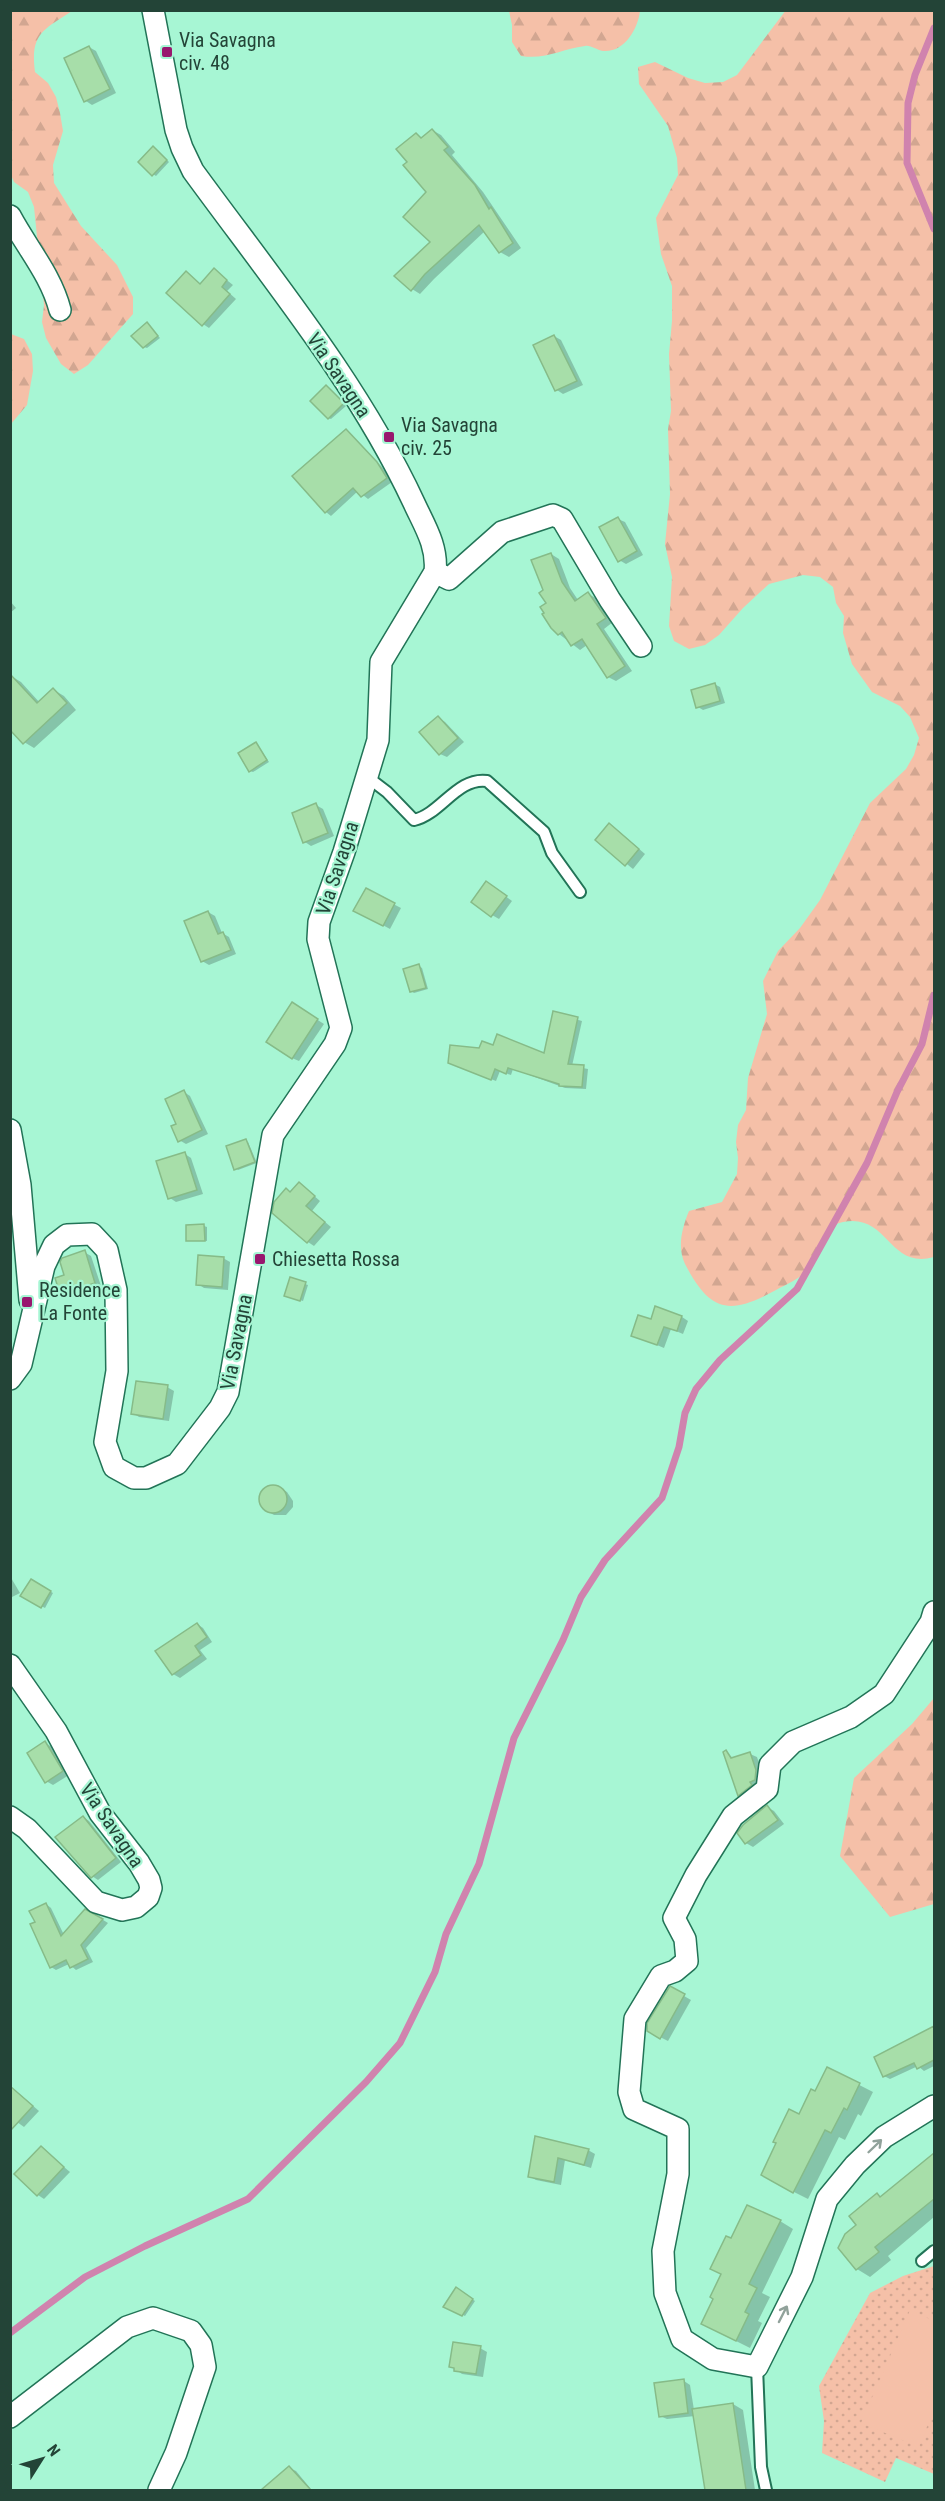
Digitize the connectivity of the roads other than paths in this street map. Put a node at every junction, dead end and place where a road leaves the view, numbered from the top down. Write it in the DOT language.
graph roads {
  1 [pos="153,10"];
  2 [pos="10,216"];
  3 [pos="60,310"];
  4 [pos="435,572"];
  5 [pos="641,646"];
  6 [pos="366,776"];
  7 [pos="579,892"];
  8 [pos="10,1130"];
  9 [pos="31,1316"];
  10 [pos="10,1379"];
  11 [pos="934,1612"];
  12 [pos="10,1665"];
  13 [pos="10,1817"];
  14 [pos="934,2106"];
  15 [pos="934,2251"];
  16 [pos="922,2261"];
  17 [pos="757,2367"];
  18 [pos="10,2417"];
  19 [pos="159,2490"];
  20 [pos="766,2490"];
  1 -- 4 [label="street, Via Savagna"];
  2 -- 3 [label="street"];
  4 -- 5 [label="street"];
  4 -- 6 [label="street, Via Savagna"];
  6 -- 7 [label="lane"];
  6 -- 9 [label="street, Via Savagna"];
  8 -- 9 [label="street"];
  9 -- 10 [label="street, Via Savagna"];
  11 -- 17 [label="street"];
  12 -- 13 [label="street, Via Savagna"];
  17 -- 14 [label="street, one-way"];
  15 -- 16 [label="lane"];
  17 -- 20 [label="lane"];
  18 -- 19 [label="street"];
}
